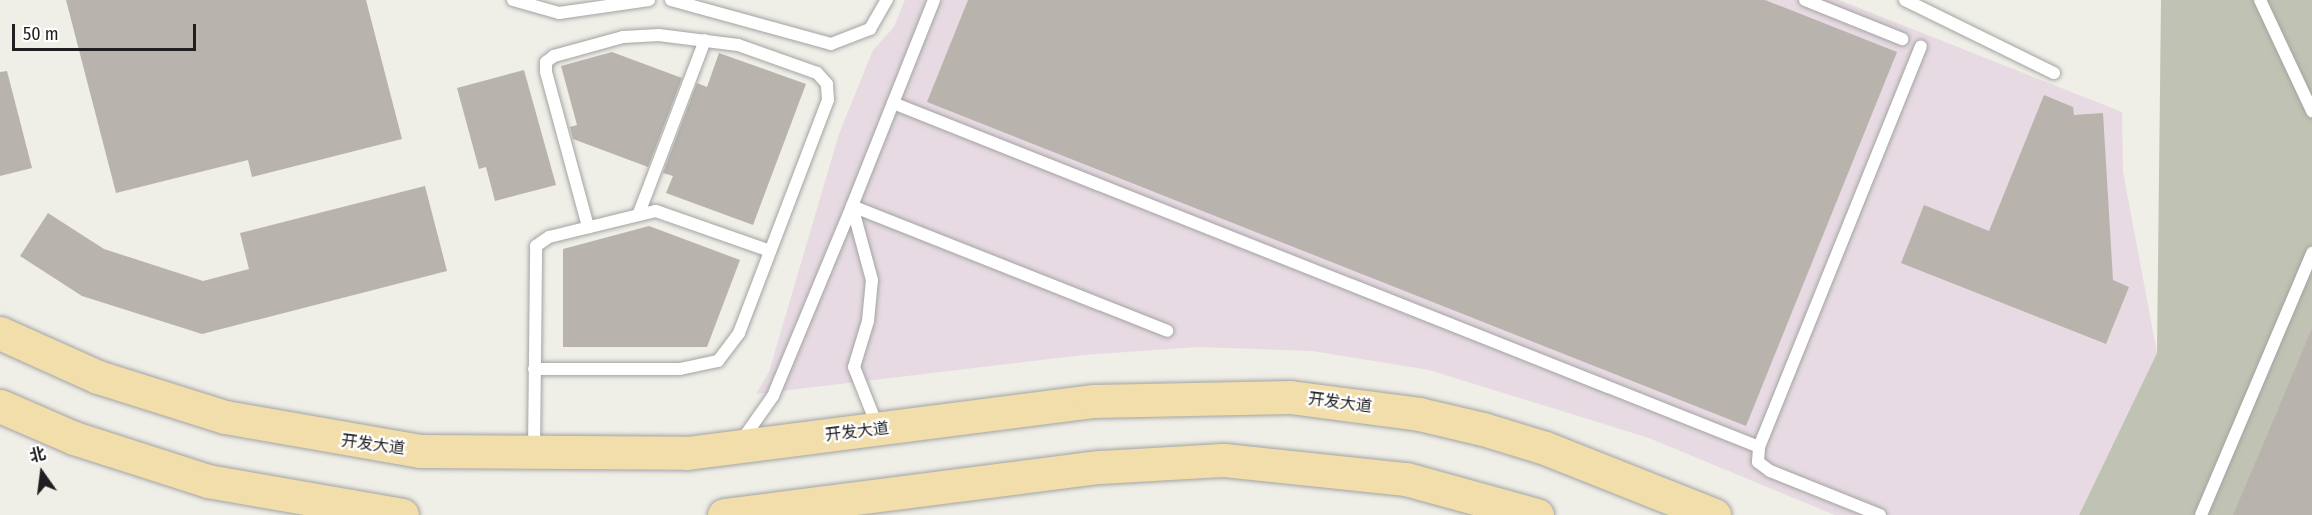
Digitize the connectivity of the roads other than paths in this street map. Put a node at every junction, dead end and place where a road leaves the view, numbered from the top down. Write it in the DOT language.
graph roads {
  1 [pos="513,0"];
  2 [pos="649,0"];
  3 [pos="671,0"];
  4 [pos="887,0"];
  5 [pos="934,0"];
  6 [pos="1805,0"];
  7 [pos="1905,0"];
  8 [pos="2260,0"];
  9 [pos="1902,39"];
  10 [pos="705,40"];
  11 [pos="1921,46"];
  12 [pos="2055,73"];
  13 [pos="893,104"];
  14 [pos="2312,111"];
  15 [pos="852,206"];
  16 [pos="639,213"];
  17 [pos="588,227"];
  18 [pos="770,251"];
  19 [pos="2312,253"];
  20 [pos="1167,331"];
  21 [pos="0,333"];
  22 [pos="534,369"];
  23 [pos="0,406"];
  24 [pos="879,429"];
  25 [pos="1759,447"];
  26 [pos="734,448"];
  27 [pos="534,455"];
  28 [pos="402,515"];
  29 [pos="724,515"];
  30 [pos="1537,515"];
  31 [pos="1714,515"];
  32 [pos="1880,515"];
  33 [pos="2201,515"];
  1 -- 2 [label="lane"];
  3 -- 4 [label="lane"];
  5 -- 13 [label="lane"];
  6 -- 9 [label="lane"];
  7 -- 12 [label="lane"];
  8 -- 14 [label="lane"];
  10 -- 16 [label="lane"];
  10 -- 17 [label="lane"];
  10 -- 18 [label="lane"];
  11 -- 25 [label="lane"];
  13 -- 15 [label="lane"];
  13 -- 25 [label="lane"];
  15 -- 20 [label="lane"];
  15 -- 24 [label="lane"];
  15 -- 26 [label="lane"];
  16 -- 17 [label="lane"];
  16 -- 18 [label="lane"];
  17 -- 22 [label="lane"];
  18 -- 22 [label="lane"];
  19 -- 33 [label="lane"];
  21 -- 27 [label="main road, 开发大道"];
  22 -- 27 [label="lane"];
  23 -- 28 [label="main road"];
  24 -- 26 [label="main road, 开发大道"];
  24 -- 31 [label="main road, 开发大道"];
  25 -- 32 [label="lane"];
  26 -- 27 [label="main road, 开发大道"];
  29 -- 30 [label="main road"];
}
